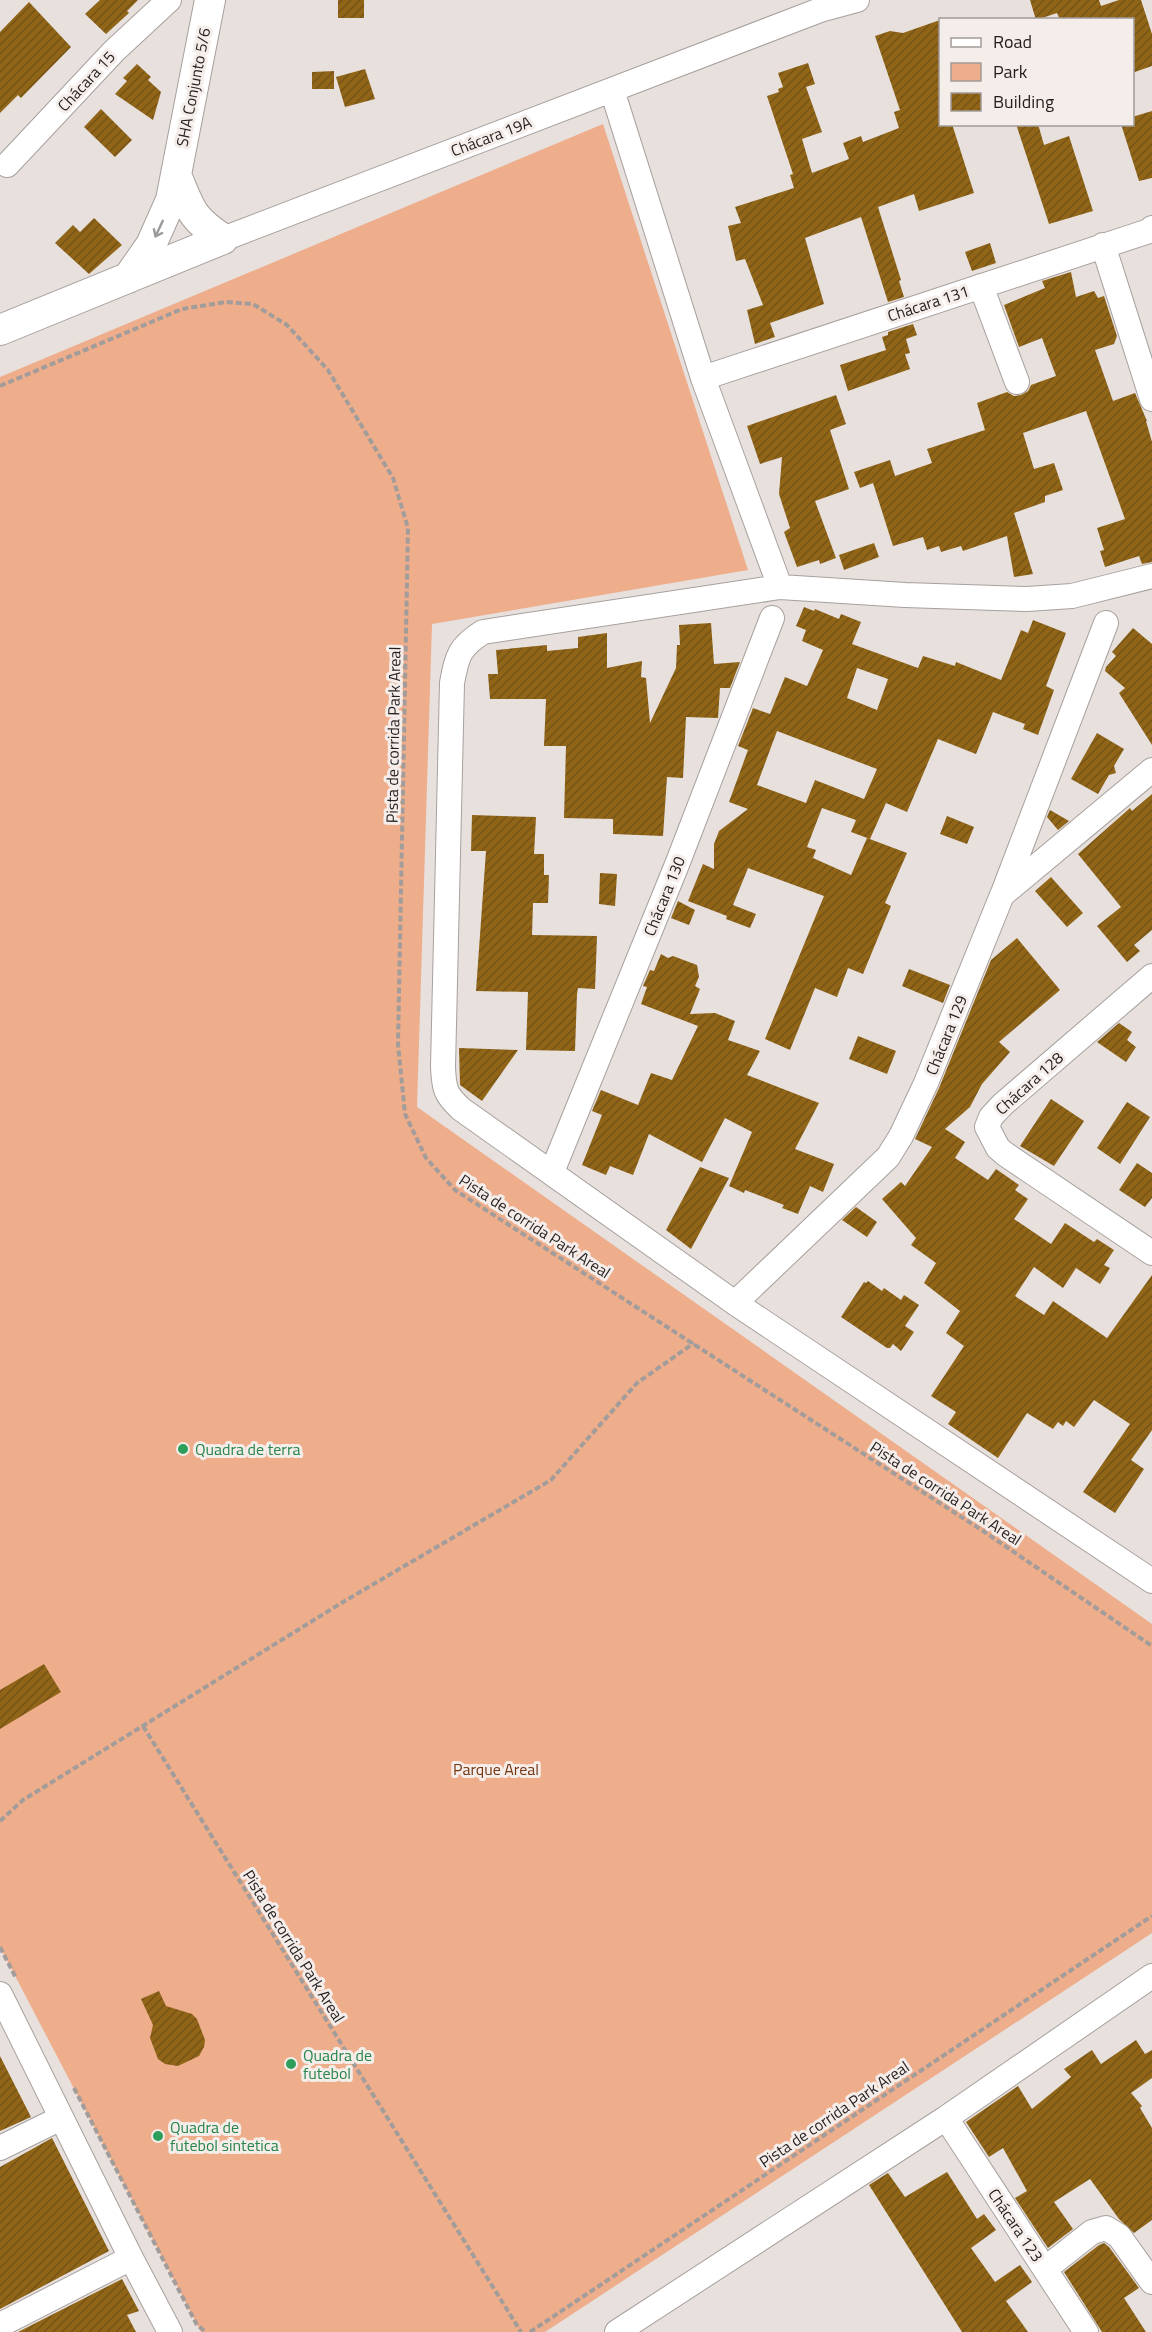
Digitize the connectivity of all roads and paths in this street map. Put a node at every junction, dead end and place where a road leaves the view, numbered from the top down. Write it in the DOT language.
graph roads {
  1 [pos="169,0"];
  2 [pos="210,0"];
  3 [pos="857,0"];
  4 [pos="819,5"];
  5 [pos="612,90"];
  6 [pos="7,165"];
  7 [pos="176,175"];
  8 [pos="1152,228"];
  9 [pos="223,239"];
  10 [pos="1103,245"];
  11 [pos="128,278"];
  12 [pos="981,286"];
  13 [pos="0,330"];
  14 [pos="703,378"];
  15 [pos="1017,382"];
  16 [pos="0,386"];
  17 [pos="1152,399"];
  18 [pos="1152,576"];
  19 [pos="780,587"];
  20 [pos="772,618"];
  21 [pos="1106,623"];
  22 [pos="1152,770"];
  23 [pos="1002,895"];
  24 [pos="1152,976"];
  25 [pos="552,1172"];
  26 [pos="1152,1253"];
  27 [pos="735,1303"];
  28 [pos="694,1343"];
  29 [pos="1152,1581"];
  30 [pos="1152,1646"];
  31 [pos="143,1726"];
  32 [pos="0,1821"];
  33 [pos="1152,1916"];
  34 [pos="0,1947"];
  35 [pos="1152,1976"];
  36 [pos="8,1986"];
  37 [pos="71,2083"];
  38 [pos="61,2118"];
  39 [pos="946,2118"];
  40 [pos="0,2148"];
  41 [pos="130,2258"];
  42 [pos="1045,2269"];
  43 [pos="1152,2282"];
  44 [pos="0,2325"];
  45 [pos="170,2332"];
  46 [pos="206,2332"];
  47 [pos="521,2332"];
  48 [pos="530,2332"];
  49 [pos="617,2332"];
  50 [pos="1086,2332"];
  1 -- 6 [label="street, Chácara 15"];
  2 -- 7 [label="street, SHA Conjunto 5/6"];
  3 -- 4 [label="street, Chácara 19A"];
  4 -- 5 [label="street, Chácara 19A"];
  5 -- 9 [label="street, Chácara 19A"];
  5 -- 14 [label="street"];
  7 -- 9 [label="street"];
  7 -- 11 [label="street, SHA Conjunto 5/6, one-way"];
  8 -- 10 [label="street, Chácara 131"];
  9 -- 11 [label="street, Chácara 19A"];
  10 -- 12 [label="street, Chácara 131"];
  10 -- 17 [label="street"];
  11 -- 13 [label="street, Chácara 19A"];
  12 -- 14 [label="street, Chácara 131"];
  12 -- 15 [label="street"];
  14 -- 19 [label="street"];
  16 -- 28 [label="path, Pista de corrida Park Areal"];
  18 -- 19 [label="street"];
  19 -- 25 [label="street"];
  20 -- 25 [label="street, Chácara 130"];
  21 -- 23 [label="street"];
  22 -- 23 [label="street, Chácara 129"];
  23 -- 27 [label="street, Chácara 129"];
  24 -- 26 [label="street, Chácara 128"];
  25 -- 27 [label="street"];
  27 -- 29 [label="street"];
  28 -- 30 [label="path, Pista de corrida Park Areal"];
  28 -- 31 [label="path"];
  31 -- 32 [label="path"];
  31 -- 47 [label="path, Pista de corrida Park Areal"];
  33 -- 48 [label="path, Pista de corrida Park Areal"];
  34 -- 36 [label="path"];
  35 -- 39 [label="street"];
  36 -- 38 [label="street"];
  37 -- 46 [label="path"];
  38 -- 40 [label="street"];
  38 -- 41 [label="street"];
  39 -- 42 [label="street, Chácara 123"];
  39 -- 49 [label="street"];
  41 -- 44 [label="street"];
  41 -- 45 [label="street"];
  42 -- 43 [label="street"];
  42 -- 50 [label="street, Chácara 123"];
}
